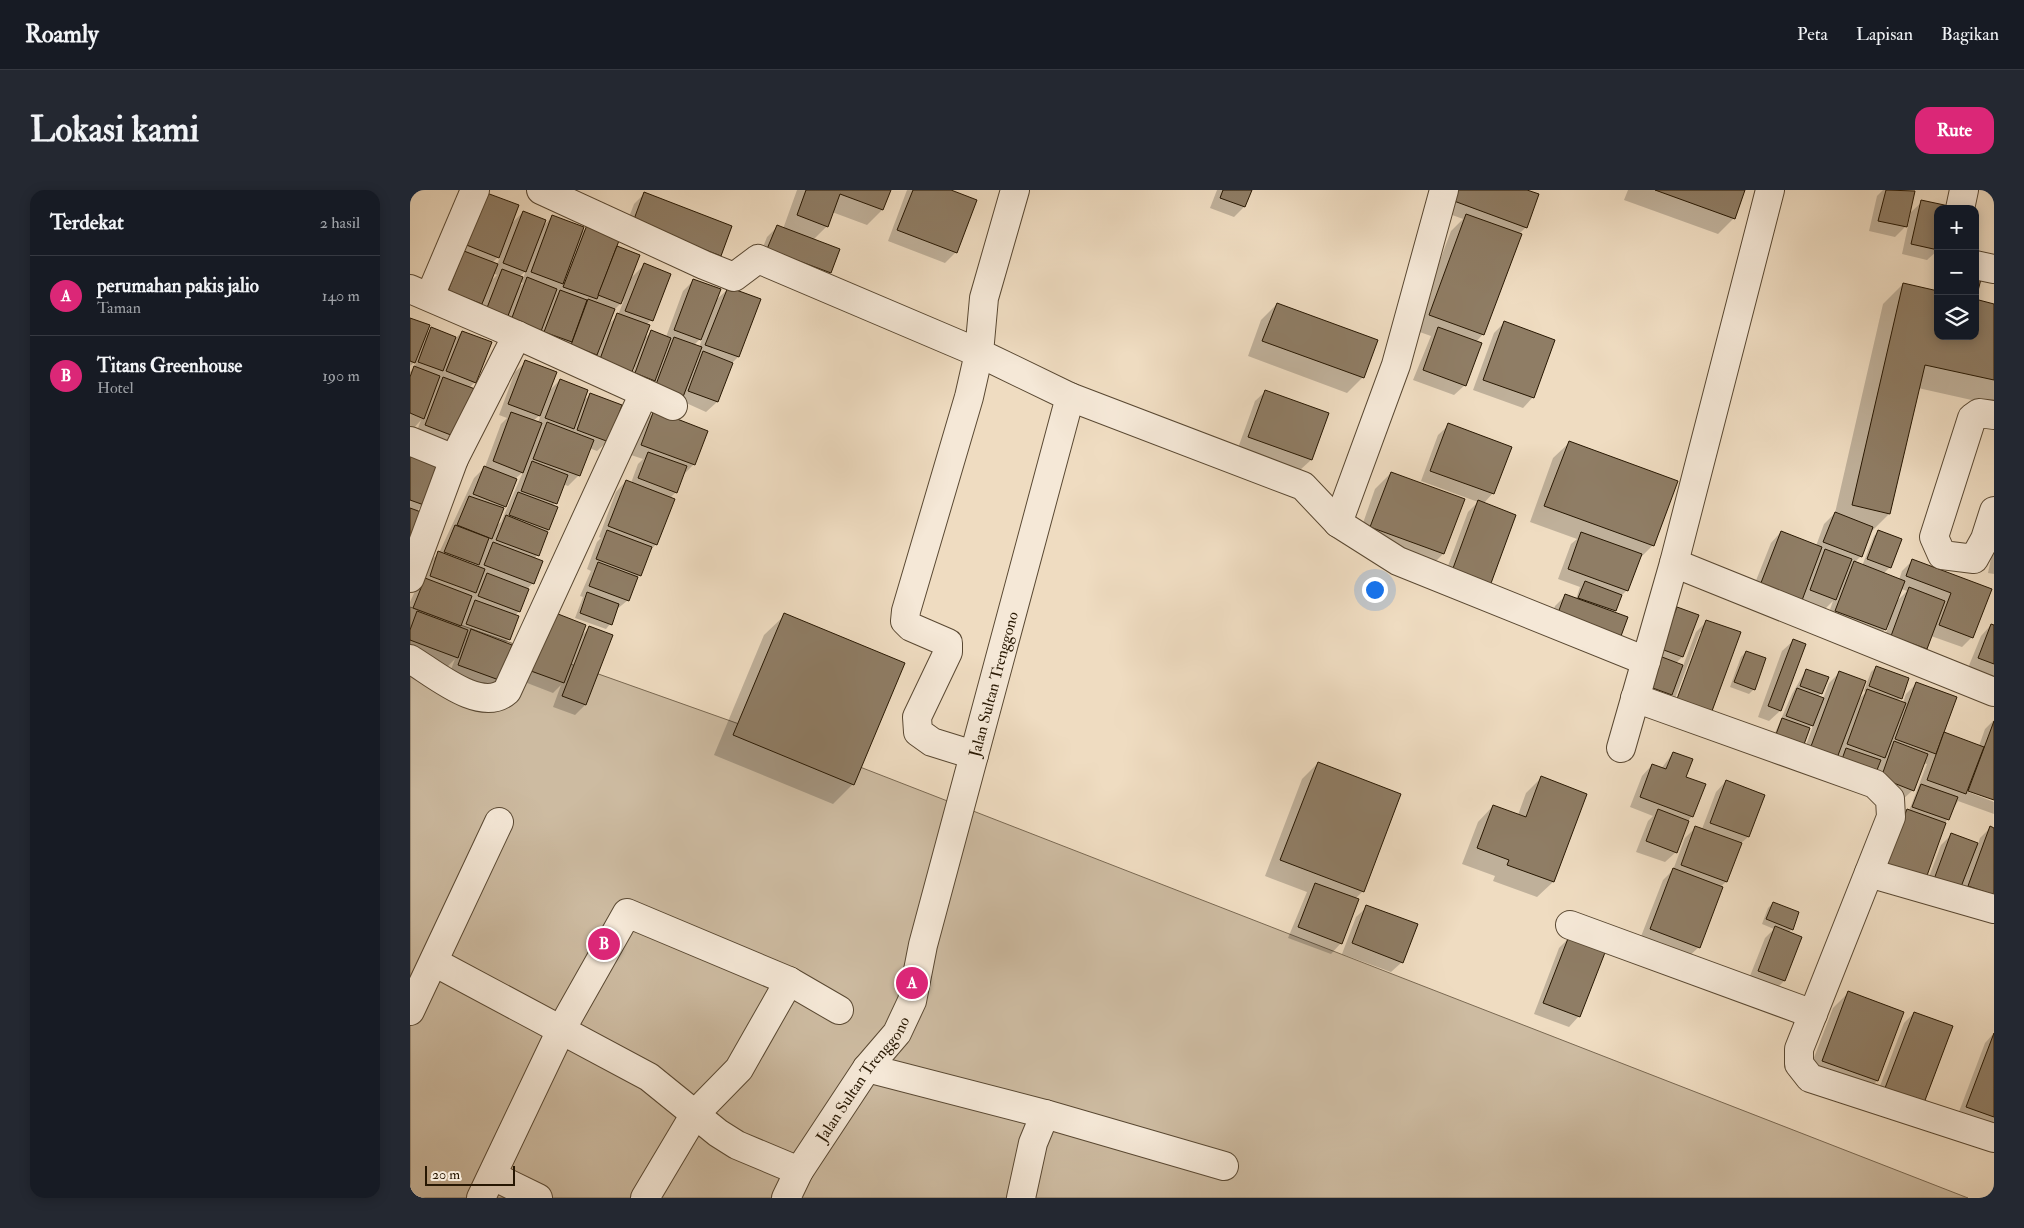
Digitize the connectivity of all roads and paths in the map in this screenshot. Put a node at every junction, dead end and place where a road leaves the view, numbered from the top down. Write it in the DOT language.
graph roads {
  1 [pos="474,190"];
  2 [pos="541,190"];
  3 [pos="1444,190"];
  4 [pos="1770,190"];
  5 [pos="1964,190"];
  6 [pos="1013,191"];
  7 [pos="1961,205"];
  8 [pos="1979,266"];
  9 [pos="1994,269"];
  10 [pos="420,292"];
  11 [pos="517,335"];
  12 [pos="979,353"];
  13 [pos="644,392"];
  14 [pos="1070,396"];
  15 [pos="673,406"];
  16 [pos="1994,415"];
  17 [pos="410,441"];
  18 [pos="454,459"];
  19 [pos="1994,511"];
  20 [pos="1338,523"];
  21 [pos="1674,563"];
  22 [pos="410,578"];
  23 [pos="410,659"];
  24 [pos="1646,661"];
  25 [pos="1994,692"];
  26 [pos="1635,698"];
  27 [pos="1621,748"];
  28 [pos="974,755"];
  29 [pos="499,822"];
  30 [pos="1869,873"];
  31 [pos="1994,909"];
  32 [pos="1570,925"];
  33 [pos="434,962"];
  34 [pos="789,981"];
  35 [pos="840,1010"];
  36 [pos="410,1011"];
  37 [pos="1813,1014"];
  38 [pos="562,1028"];
  39 [pos="867,1068"];
  40 [pos="695,1114"];
  41 [pos="1045,1114"];
  42 [pos="1994,1138"];
  43 [pos="1224,1166"];
  44 [pos="799,1172"];
  45 [pos="487,1187"];
  46 [pos="538,1198"];
  47 [pos="645,1198"];
  48 [pos="786,1198"];
  49 [pos="1021,1198"];
  1 -- 10 [label="street"];
  2 -- 12 [label="street"];
  3 -- 20 [label="street"];
  4 -- 21 [label="street"];
  5 -- 7 [label="street"];
  6 -- 12 [label="street"];
  8 -- 9 [label="street"];
  10 -- 11 [label="street"];
  11 -- 13 [label="street"];
  11 -- 18 [label="street"];
  12 -- 14 [label="street"];
  12 -- 28 [label="street"];
  13 -- 15 [label="street"];
  13 -- 23 [label="street"];
  14 -- 20 [label="street"];
  14 -- 28 [label="street, Jalan Sultan Trenggono"];
  16 -- 19 [label="street"];
  17 -- 18 [label="street"];
  18 -- 22 [label="street"];
  20 -- 24 [label="street"];
  21 -- 24 [label="street"];
  21 -- 25 [label="street"];
  24 -- 26 [label="street"];
  26 -- 27 [label="street"];
  26 -- 30 [label="street"];
  28 -- 39 [label="street, Jalan Sultan Trenggono"];
  29 -- 33 [label="street"];
  30 -- 31 [label="street"];
  30 -- 37 [label="street"];
  32 -- 37 [label="street"];
  33 -- 36 [label="street"];
  33 -- 38 [label="street"];
  34 -- 35 [label="street"];
  34 -- 38 [label="street"];
  34 -- 40 [label="street"];
  37 -- 42 [label="street"];
  38 -- 40 [label="street"];
  38 -- 45 [label="street"];
  39 -- 41 [label="street"];
  39 -- 44 [label="street, Jalan Sultan Trenggono"];
  40 -- 44 [label="street"];
  40 -- 47 [label="street"];
  41 -- 43 [label="street"];
  41 -- 49 [label="street"];
  44 -- 48 [label="street, Jalan Sultan Trenggono"];
  45 -- 46 [label="street"];
}
